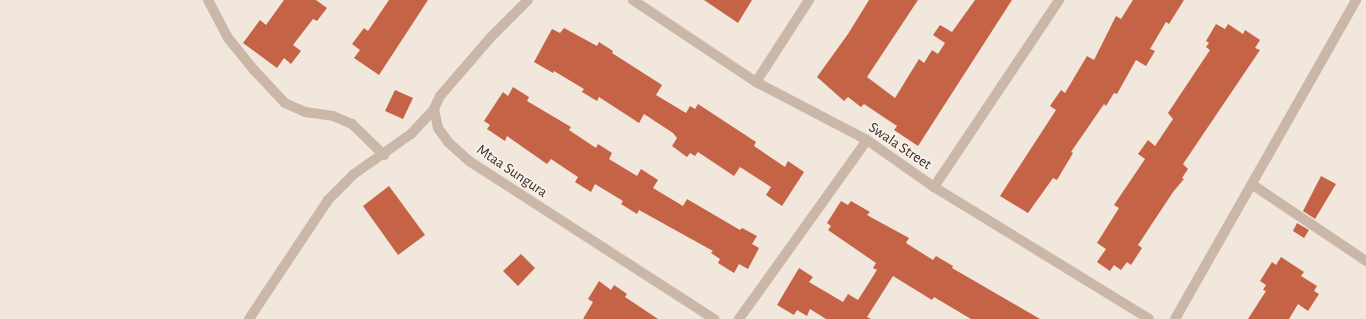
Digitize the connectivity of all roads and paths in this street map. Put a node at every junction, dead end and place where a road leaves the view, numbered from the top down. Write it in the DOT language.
graph roads {
  1 [pos="208,0"];
  2 [pos="528,0"];
  3 [pos="633,0"];
  4 [pos="809,0"];
  5 [pos="1059,0"];
  6 [pos="1356,0"];
  7 [pos="756,82"];
  8 [pos="434,108"];
  9 [pos="867,140"];
  10 [pos="384,155"];
  11 [pos="1253,185"];
  12 [pos="934,187"];
  13 [pos="1366,261"];
  14 [pos="249,319"];
  15 [pos="714,319"];
  16 [pos="740,319"];
  17 [pos="1150,319"];
  18 [pos="1175,319"];
  1 -- 10 [label="street"];
  2 -- 8 [label="street"];
  3 -- 7 [label="street, Swala Street"];
  4 -- 7 [label="street"];
  5 -- 12 [label="street"];
  6 -- 11 [label="street"];
  7 -- 9 [label="street, Swala Street"];
  8 -- 10 [label="street"];
  8 -- 15 [label="street, Mtaa Sungura"];
  9 -- 12 [label="street, Swala Street"];
  9 -- 16 [label="street"];
  10 -- 14 [label="street"];
  11 -- 13 [label="street"];
  11 -- 18 [label="street"];
  12 -- 17 [label="street, Swala Street"];
}
